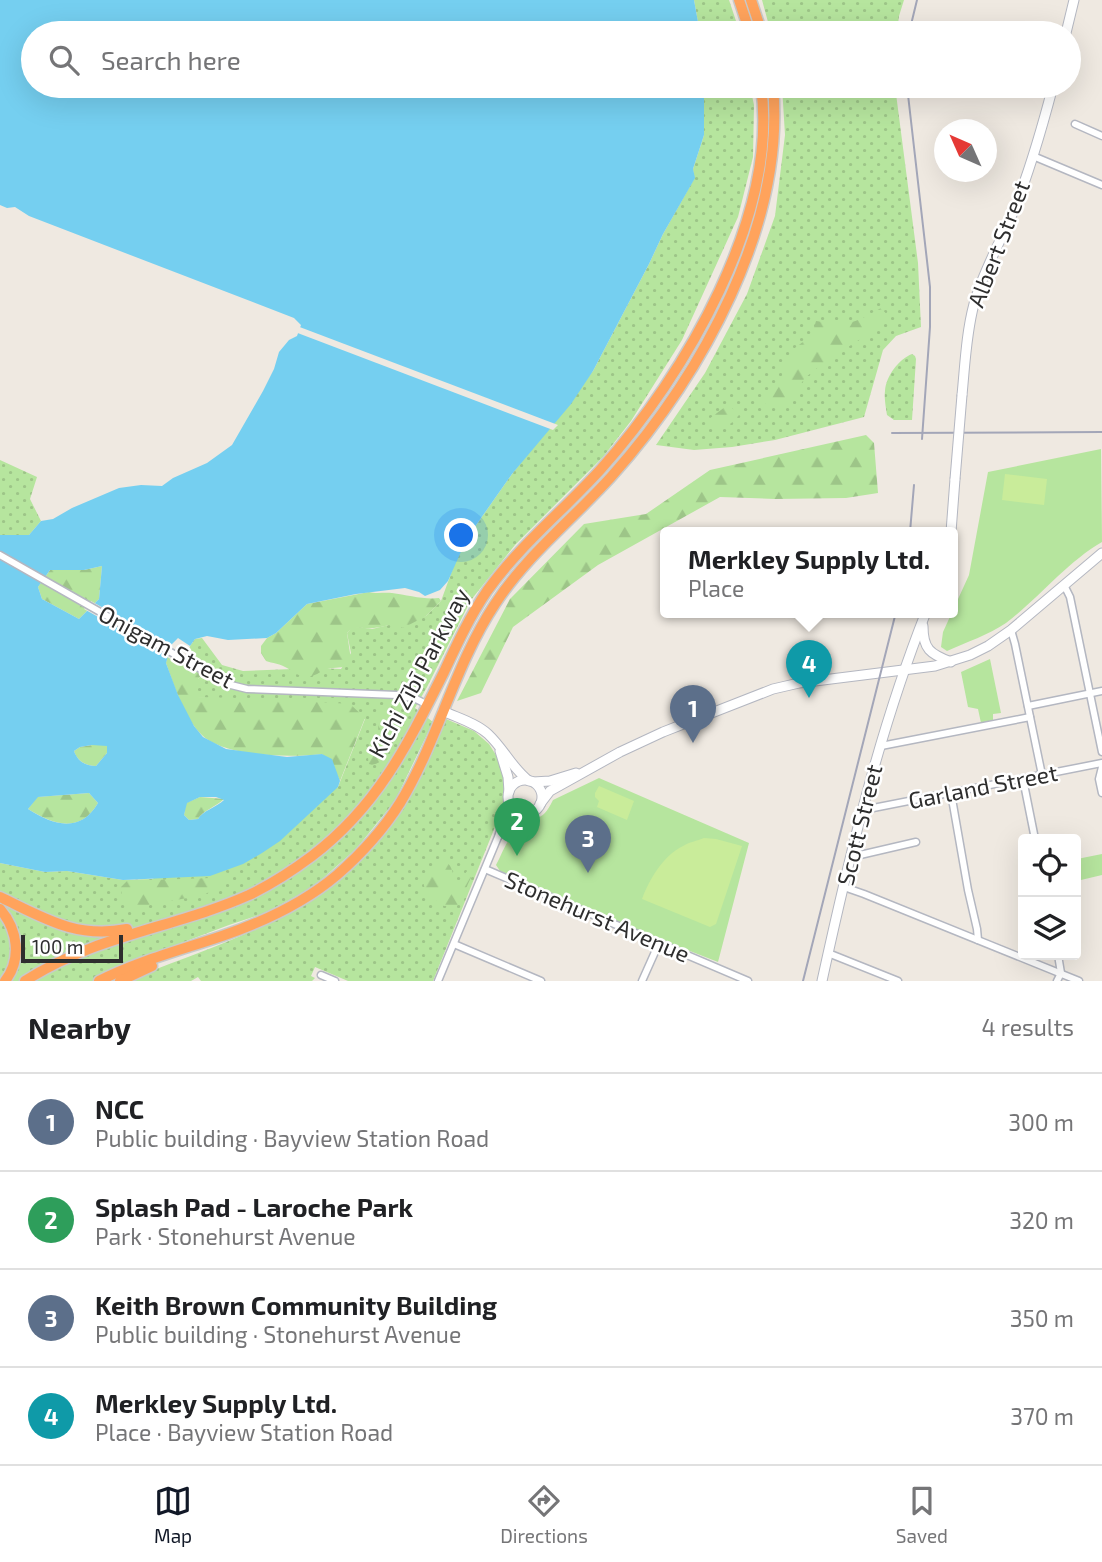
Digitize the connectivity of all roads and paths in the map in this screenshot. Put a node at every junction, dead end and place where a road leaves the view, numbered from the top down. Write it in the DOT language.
graph roads {
  1 [pos="739,0"];
  2 [pos="751,0"];
  3 [pos="1074,0"];
  4 [pos="746,21"];
  5 [pos="758,21"];
  6 [pos="1069,21"];
  7 [pos="763,98"];
  8 [pos="774,98"];
  9 [pos="1049,98"];
  10 [pos="1075,124"];
  11 [pos="1102,136"];
  12 [pos="1033,156"];
  13 [pos="1102,185"];
  14 [pos="950,527"];
  15 [pos="1102,553"];
  16 [pos="0,555"];
  17 [pos="1063,585"];
  18 [pos="924,618"];
  19 [pos="925,618"];
  20 [pos="1011,630"];
  21 [pos="951,662"];
  22 [pos="905,670"];
  23 [pos="1102,691"];
  24 [pos="1090,693"];
  25 [pos="428,705"];
  26 [pos="1028,706"];
  27 [pos="443,711"];
  28 [pos="1030,717"];
  29 [pos="498,746"];
  30 [pos="881,746"];
  31 [pos="1102,752"];
  32 [pos="1102,765"];
  33 [pos="587,769"];
  34 [pos="1042,775"];
  35 [pos="1023,779"];
  36 [pos="531,782"];
  37 [pos="951,793"];
  38 [pos="1102,793"];
  39 [pos="508,796"];
  40 [pos="540,804"];
  41 [pos="863,810"];
  42 [pos="528,813"];
  43 [pos="1034,834"];
  44 [pos="498,837"];
  45 [pos="916,842"];
  46 [pos="853,853"];
  47 [pos="485,869"];
  48 [pos="844,887"];
  49 [pos="0,897"];
  50 [pos="0,909"];
  51 [pos="205,911"];
  52 [pos="225,935"];
  53 [pos="978,940"];
  54 [pos="659,943"];
  55 [pos="454,944"];
  56 [pos="828,953"];
  57 [pos="1059,960"];
  58 [pos="1060,973"];
  59 [pos="321,975"];
  60 [pos="5,981"];
  61 [pos="25,981"];
  62 [pos="99,981"];
  63 [pos="120,981"];
  64 [pos="335,981"];
  65 [pos="438,981"];
  66 [pos="541,981"];
  67 [pos="642,981"];
  68 [pos="748,981"];
  69 [pos="822,981"];
  70 [pos="898,981"];
  71 [pos="1058,981"];
  72 [pos="1079,981"];
  1 -- 4 [label="highway"];
  2 -- 5 [label="highway"];
  3 -- 6 [label="street"];
  7 -- 25 [label="highway, Kichi Zībī Parkway"];
  8 -- 27 [label="highway, Kichi Zībī Parkway"];
  9 -- 12 [label="street, Albert Street"];
  10 -- 11 [label="street"];
  12 -- 13 [label="street"];
  12 -- 14 [label="street, Albert Street, bridge"];
  15 -- 17 [label="street"];
  16 -- 25 [label="street, Onigam Street"];
  17 -- 20 [label="street"];
  17 -- 24 [label="street"];
  18 -- 22 [label="street"];
  19 -- 21 [label="street"];
  20 -- 21 [label="street"];
  20 -- 26 [label="street"];
  21 -- 22 [label="street"];
  22 -- 30 [label="street, Scott Street"];
  22 -- 33 [label="street"];
  23 -- 24 [label="street"];
  24 -- 26 [label="street"];
  24 -- 31 [label="street"];
  25 -- 27 [label="highway"];
  25 -- 51 [label="highway, Kichi Zībī Parkway"];
  26 -- 28 [label="street"];
  27 -- 29 [label="street"];
  27 -- 52 [label="highway, Kichi Zībī Parkway"];
  28 -- 30 [label="street"];
  28 -- 34 [label="street"];
  29 -- 36 [label="street"];
  29 -- 39 [label="street"];
  30 -- 41 [label="street, Scott Street"];
  32 -- 34 [label="street, Garland Street"];
  32 -- 38 [label="street"];
  33 -- 36 [label="street"];
  33 -- 40 [label="street"];
  34 -- 35 [label="street, Garland Street"];
  35 -- 37 [label="street, Garland Street"];
  35 -- 43 [label="street"];
  36 -- 39 [label="street"];
  36 -- 40 [label="street"];
  37 -- 41 [label="street, Garland Street"];
  37 -- 53 [label="street"];
  39 -- 42 [label="street"];
  39 -- 44 [label="street"];
  40 -- 42 [label="street"];
  41 -- 46 [label="street, Scott Street"];
  42 -- 44 [label="street"];
  44 -- 47 [label="street"];
  45 -- 46 [label="street"];
  46 -- 48 [label="street, Scott Street"];
  47 -- 54 [label="street, Stonehurst Avenue"];
  47 -- 55 [label="street"];
  48 -- 53 [label="street"];
  48 -- 56 [label="street, Scott Street"];
  49 -- 51 [label="highway"];
  50 -- 60 [label="highway"];
  51 -- 61 [label="highway, Kichi Zībī Parkway"];
  52 -- 62 [label="highway, Kichi Zībī Parkway"];
  52 -- 63 [label="highway"];
  53 -- 58 [label="street"];
  54 -- 67 [label="street"];
  54 -- 68 [label="street, Stonehurst Avenue"];
  55 -- 65 [label="street"];
  55 -- 66 [label="street"];
  56 -- 69 [label="street, Scott Street"];
  56 -- 70 [label="street"];
  57 -- 58 [label="street"];
  58 -- 71 [label="street"];
  58 -- 72 [label="street"];
  59 -- 64 [label="street"];
}
